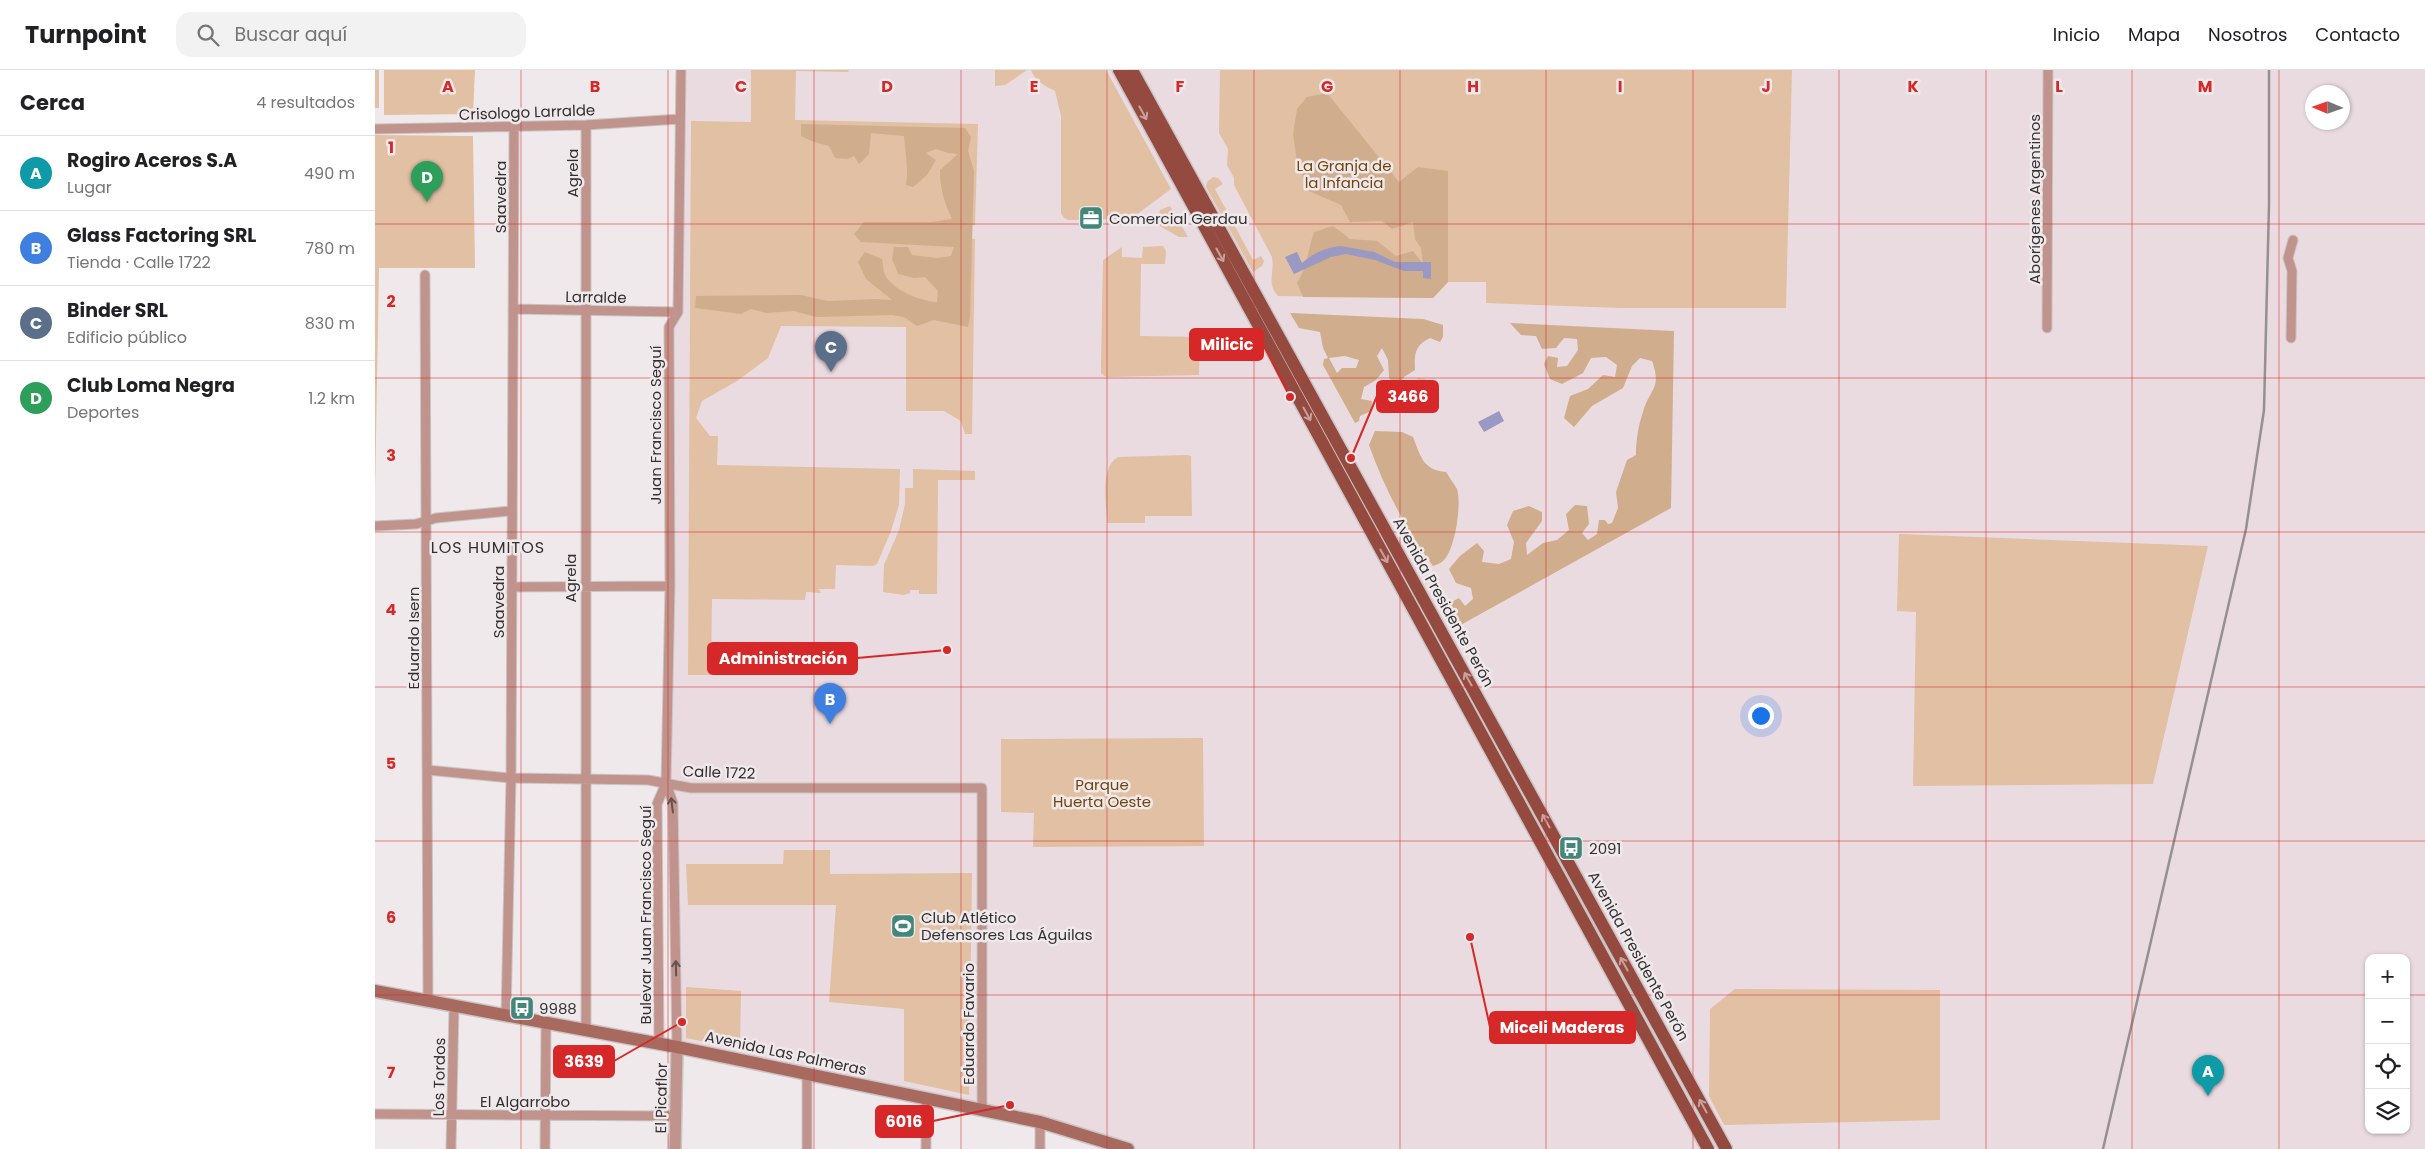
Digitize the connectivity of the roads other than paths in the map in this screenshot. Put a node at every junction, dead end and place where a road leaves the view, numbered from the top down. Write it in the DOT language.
graph roads {
  1 [pos="681,70"];
  2 [pos="1119,70"];
  3 [pos="1133,70"];
  4 [pos="2048,70"];
  5 [pos="680,119"];
  6 [pos="586,125"];
  7 [pos="514,128"];
  8 [pos="375,129"];
  9 [pos="2293,240"];
  10 [pos="425,275"];
  11 [pos="513,310"];
  12 [pos="586,311"];
  13 [pos="678,312"];
  14 [pos="2047,328"];
  15 [pos="2291,338"];
  16 [pos="511,511"];
  17 [pos="427,522"];
  18 [pos="375,526"];
  19 [pos="584,586"];
  20 [pos="670,586"];
  21 [pos="512,587"];
  22 [pos="427,770"];
  23 [pos="511,778"];
  24 [pos="584,780"];
  25 [pos="666,783"];
  26 [pos="982,788"];
  27 [pos="375,991"];
  28 [pos="428,1001"];
  29 [pos="454,1006"];
  30 [pos="507,1016"];
  31 [pos="546,1023"];
  32 [pos="586,1030"];
  33 [pos="659,1044"];
  34 [pos="677,1047"];
  35 [pos="807,1074"];
  36 [pos="926,1099"];
  37 [pos="983,1110"];
  38 [pos="375,1114"];
  39 [pos="451,1115"];
  40 [pos="545,1115"];
  41 [pos="675,1116"];
  42 [pos="1040,1122"];
  43 [pos="451,1149"];
  44 [pos="545,1149"];
  45 [pos="675,1149"];
  46 [pos="807,1149"];
  47 [pos="926,1149"];
  48 [pos="1040,1149"];
  49 [pos="1128,1149"];
  50 [pos="1708,1149"];
  51 [pos="1726,1149"];
  1 -- 5 [label="street, Juan Francisco Seguí"];
  2 -- 50 [label="main road, Avenida Presidente Perón, one-way"];
  51 -- 3 [label="main road, Avenida Presidente Perón, one-way"];
  4 -- 14 [label="street, Aborígenes Argentinos"];
  5 -- 6 [label="street, Crisologo Larralde"];
  5 -- 13 [label="street, Juan Francisco Seguí"];
  6 -- 7 [label="street, Crisologo Larralde"];
  6 -- 12 [label="street, Agrela"];
  7 -- 8 [label="street, Crisologo Larralde"];
  7 -- 11 [label="street, Saavedra"];
  9 -- 15 [label="street"];
  10 -- 17 [label="street, Eduardo Isern"];
  11 -- 12 [label="street, Larralde"];
  11 -- 16 [label="street, Saavedra"];
  12 -- 13 [label="street, Larralde"];
  12 -- 19 [label="street, Agrela"];
  13 -- 20 [label="street, Juan Francisco Seguí"];
  16 -- 17 [label="street"];
  16 -- 21 [label="street, Saavedra"];
  17 -- 18 [label="street"];
  17 -- 22 [label="street, Eduardo Isern"];
  19 -- 20 [label="street"];
  19 -- 21 [label="street"];
  19 -- 24 [label="street, Agrela"];
  20 -- 25 [label="street, Juan Francisco Seguí"];
  21 -- 23 [label="street, Saavedra"];
  22 -- 23 [label="street, Calle 1722"];
  22 -- 28 [label="street, Eduardo Isern"];
  23 -- 24 [label="street, Calle 1722"];
  23 -- 30 [label="street, Saavedra"];
  24 -- 25 [label="street, Calle 1722"];
  24 -- 32 [label="street, Agrela"];
  25 -- 26 [label="street, Calle 1722"];
  25 -- 33 [label="street, Bulevar Juan Francisco Seguí"];
  34 -- 25 [label="street, Bulevar Juan Francisco Seguí, one-way"];
  26 -- 37 [label="street, Eduardo Favario"];
  27 -- 28 [label="main road, Avenida Las Palmeras"];
  28 -- 29 [label="main road, Avenida Las Palmeras"];
  29 -- 30 [label="main road, Avenida Las Palmeras"];
  29 -- 39 [label="street, Los Tordos"];
  30 -- 31 [label="main road, Avenida Las Palmeras"];
  31 -- 32 [label="main road, Avenida Las Palmeras"];
  31 -- 40 [label="street"];
  32 -- 33 [label="main road, Avenida Las Palmeras"];
  33 -- 34 [label="main road, Avenida Las Palmeras"];
  34 -- 35 [label="main road, Avenida Las Palmeras"];
  34 -- 41 [label="street, El Picaflor"];
  35 -- 36 [label="main road, Avenida Las Palmeras"];
  35 -- 46 [label="street"];
  36 -- 37 [label="main road, Avenida Las Palmeras"];
  36 -- 47 [label="street"];
  37 -- 42 [label="main road, Avenida Las Palmeras"];
  38 -- 39 [label="street, El Algarrobo"];
  39 -- 40 [label="street, El Algarrobo"];
  39 -- 43 [label="street, Los Tordos"];
  40 -- 41 [label="street, El Algarrobo"];
  40 -- 44 [label="street"];
  41 -- 45 [label="street, El Picaflor"];
  42 -- 48 [label="street"];
  42 -- 49 [label="main road, Avenida Las Palmeras"];
}
